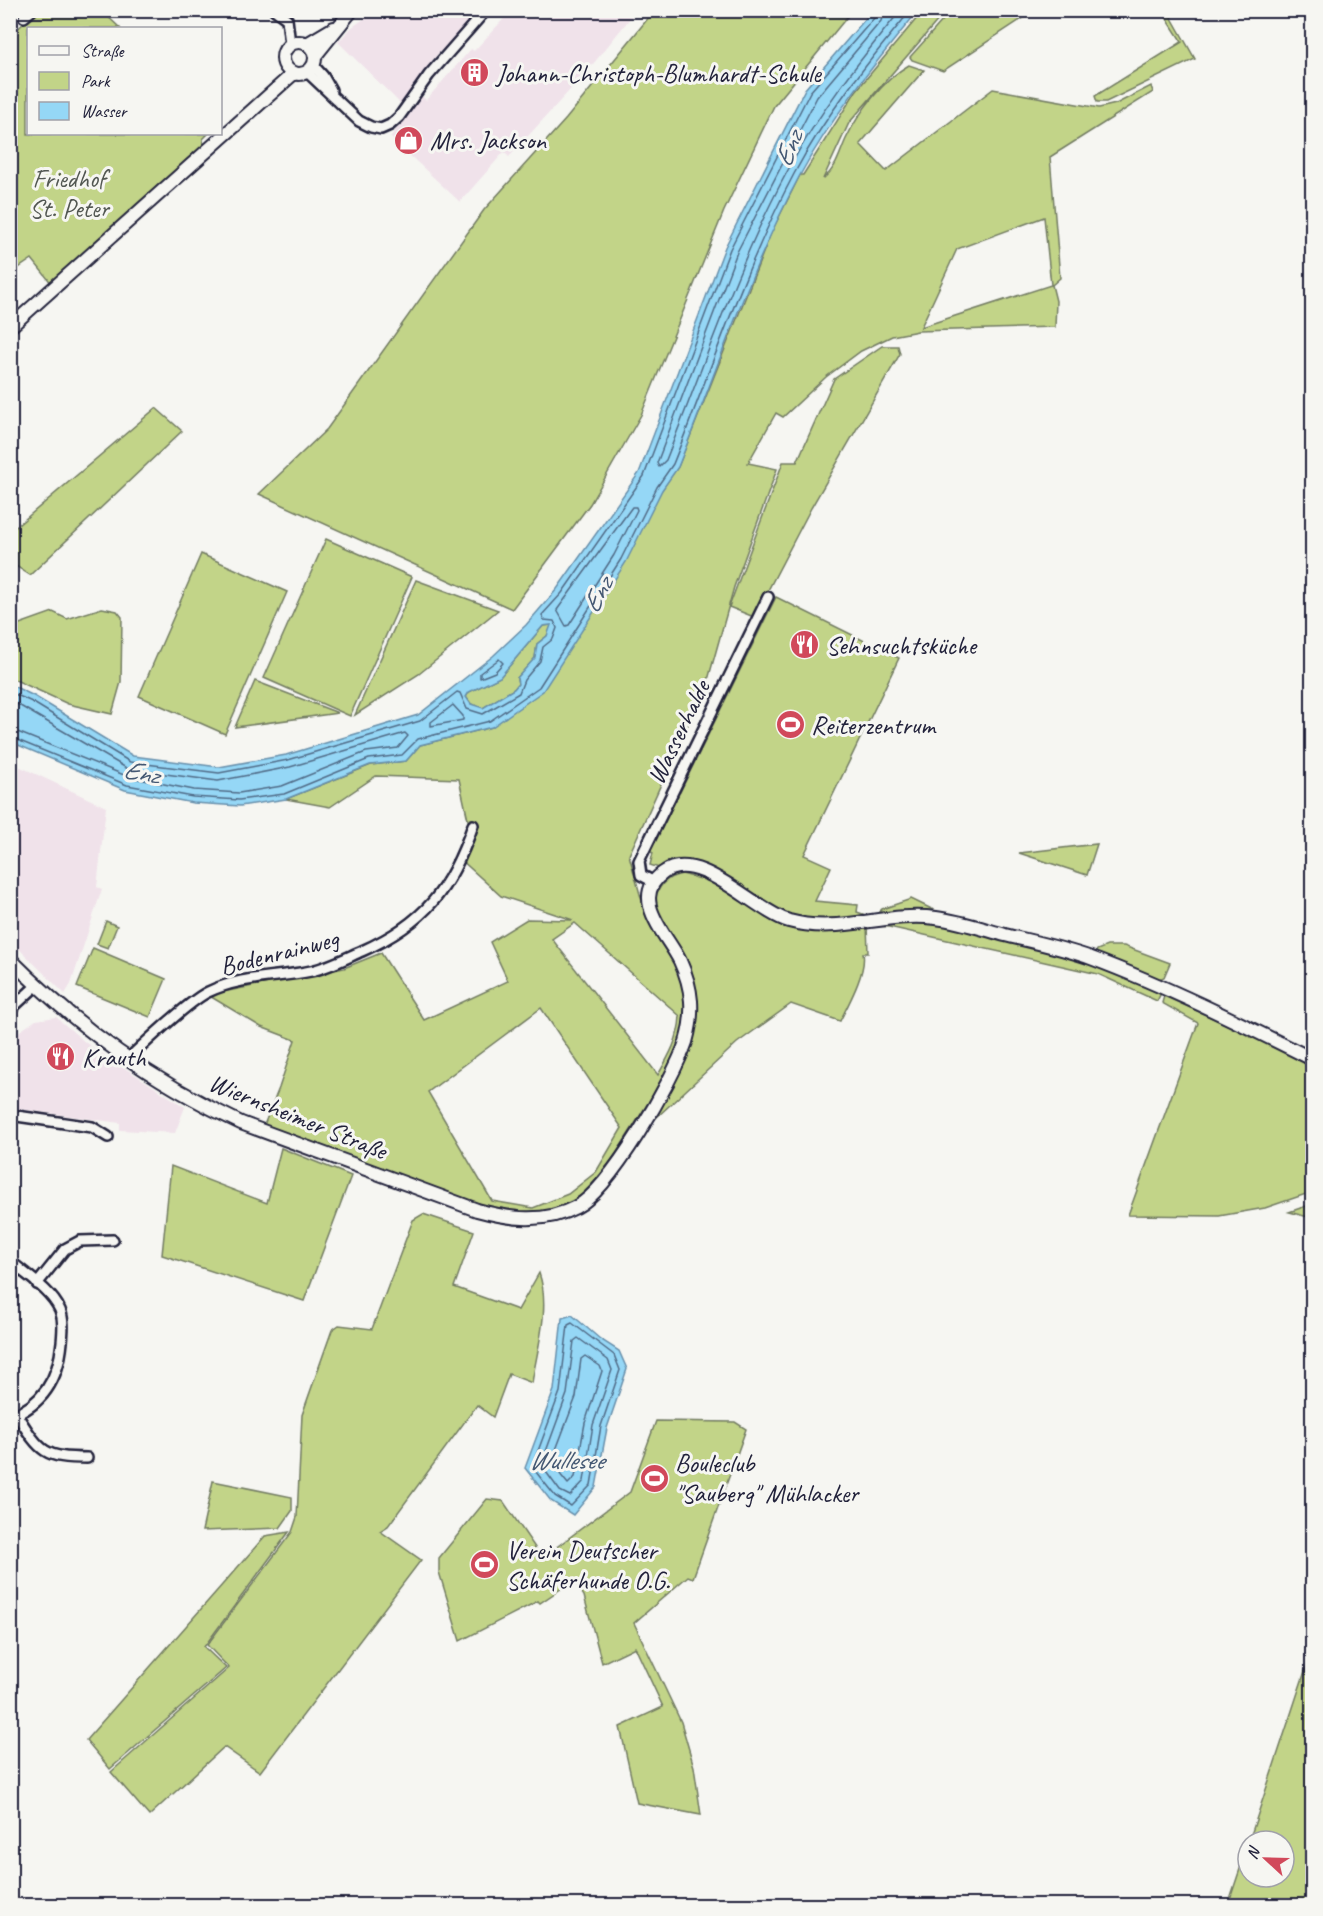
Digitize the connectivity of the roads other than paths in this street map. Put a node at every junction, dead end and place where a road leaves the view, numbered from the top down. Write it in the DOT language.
graph roads {
  1 [pos="275,10"];
  2 [pos="352,10"];
  3 [pos="486,10"];
  4 [pos="289,15"];
  5 [pos="336,27"];
  6 [pos="290,44"];
  7 [pos="307,44"];
  8 [pos="284,64"];
  9 [pos="312,64"];
  10 [pos="294,73"];
  11 [pos="261,102"];
  12 [pos="10,327"];
  13 [pos="768,597"];
  14 [pos="473,825"];
  15 [pos="654,882"];
  16 [pos="10,959"];
  17 [pos="37,986"];
  18 [pos="10,1010"];
  19 [pos="1312,1059"];
  20 [pos="128,1060"];
  21 [pos="10,1115"];
  22 [pos="108,1137"];
  23 [pos="113,1239"];
  24 [pos="10,1261"];
  25 [pos="37,1284"];
  26 [pos="14,1416"];
  27 [pos="87,1458"];
  1 -- 4 [label="street"];
  2 -- 5 [label="main road"];
  3 -- 9 [label="street"];
  4 -- 6 [label="street"];
  5 -- 7 [label="main road"];
  5 -- 9 [label="main road"];
  6 -- 7 [label="main road"];
  6 -- 8 [label="main road"];
  7 -- 9 [label="main road"];
  8 -- 10 [label="main road"];
  8 -- 11 [label="main road"];
  9 -- 10 [label="main road"];
  10 -- 11 [label="main road"];
  11 -- 12 [label="main road"];
  13 -- 15 [label="street, Wasserhalde"];
  14 -- 20 [label="street, Bodenrainweg"];
  15 -- 19 [label="main road"];
  15 -- 20 [label="main road, Wiernsheimer Straße"];
  16 -- 17 [label="main road, Wiernsheimer Straße"];
  17 -- 18 [label="street"];
  17 -- 20 [label="main road, Wiernsheimer Straße"];
  21 -- 22 [label="street"];
  23 -- 25 [label="street"];
  24 -- 25 [label="street"];
  25 -- 26 [label="street"];
  26 -- 27 [label="street"];
}
